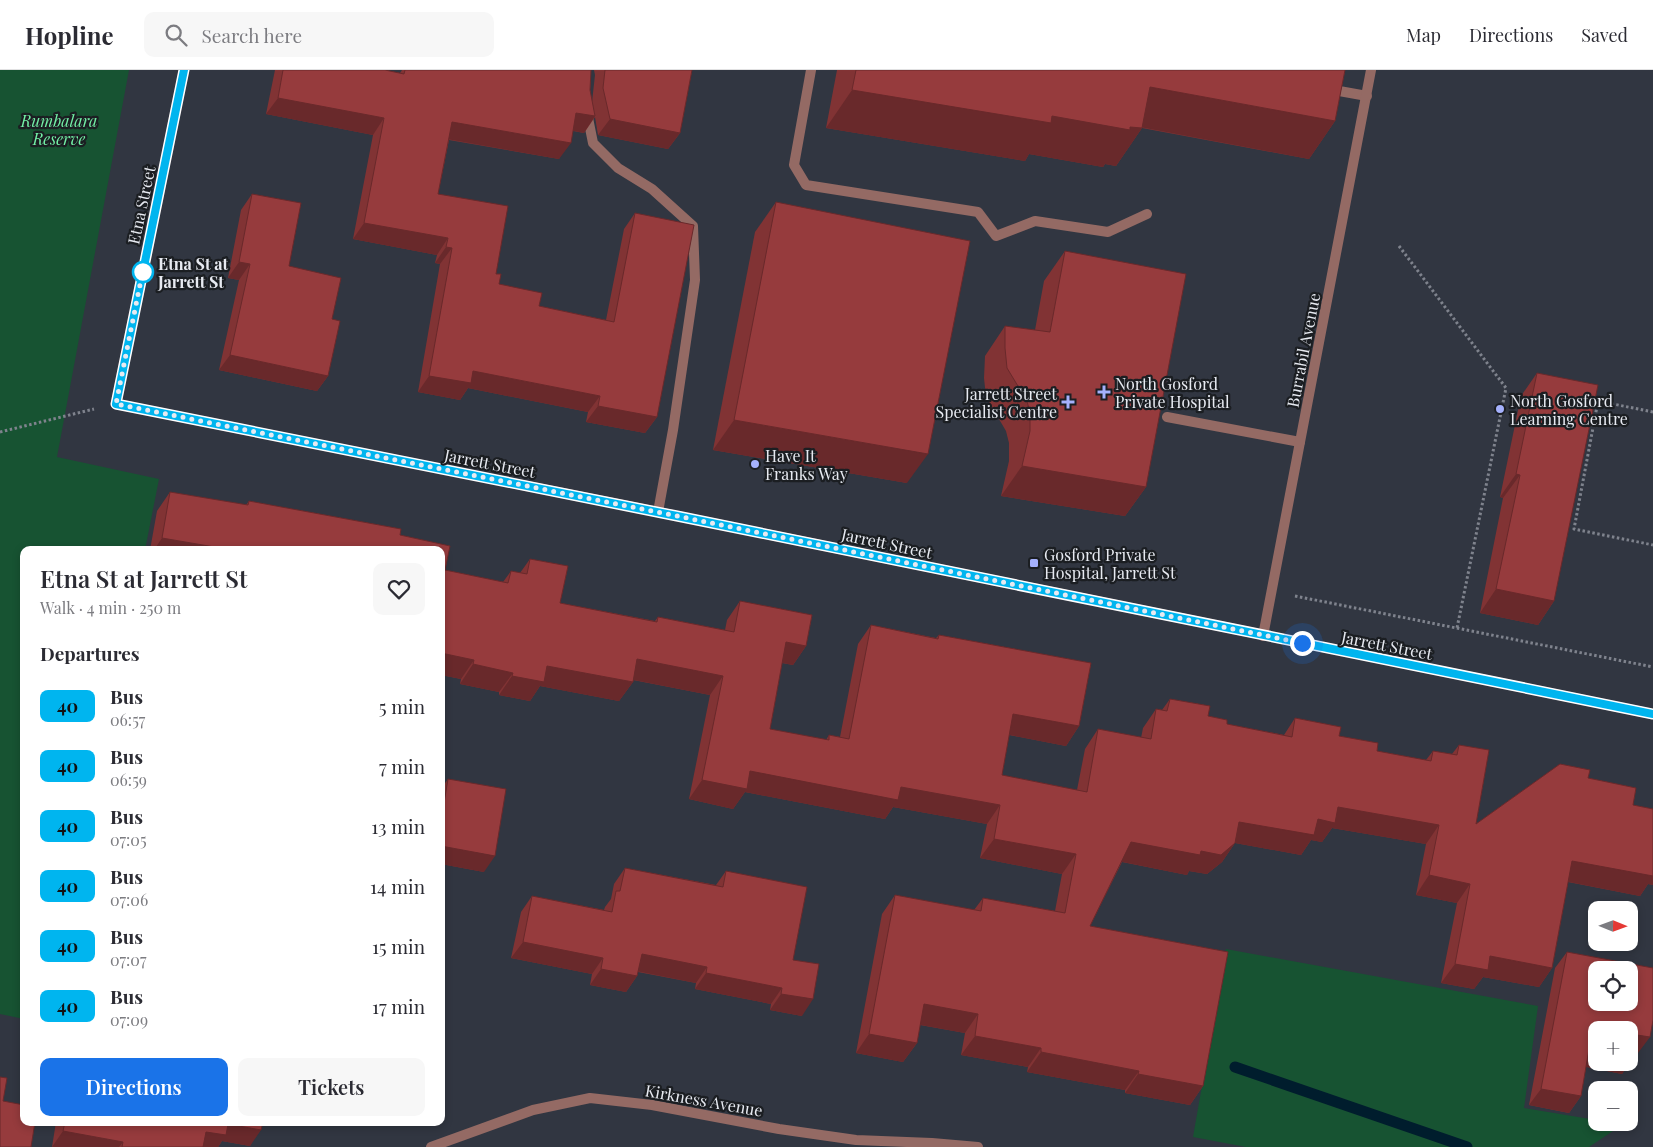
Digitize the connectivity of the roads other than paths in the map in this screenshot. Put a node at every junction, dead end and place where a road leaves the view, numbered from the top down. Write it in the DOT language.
graph roads {
  1 [pos="184,70"];
  2 [pos="811,70"];
  3 [pos="1372,70"];
  4 [pos="1323,88"];
  5 [pos="1367,96"];
  6 [pos="585,105"];
  7 [pos="1147,214"];
  8 [pos="116,404"];
  9 [pos="1167,417"];
  10 [pos="1300,442"];
  11 [pos="658,512"];
  12 [pos="1263,636"];
  13 [pos="1653,714"];
  14 [pos="431,1147"];
  15 [pos="978,1147"];
  1 -- 8 [label="street, Etna Street"];
  2 -- 7 [label="street"];
  3 -- 5 [label="street, Burrabil Avenue"];
  4 -- 5 [label="street"];
  5 -- 10 [label="street, Burrabil Avenue"];
  6 -- 11 [label="street"];
  8 -- 11 [label="street, Jarrett Street"];
  9 -- 10 [label="street"];
  10 -- 12 [label="street, Burrabil Avenue"];
  11 -- 12 [label="street, Jarrett Street"];
  12 -- 13 [label="street, Jarrett Street"];
  14 -- 15 [label="street, Kirkness Avenue"];
}
